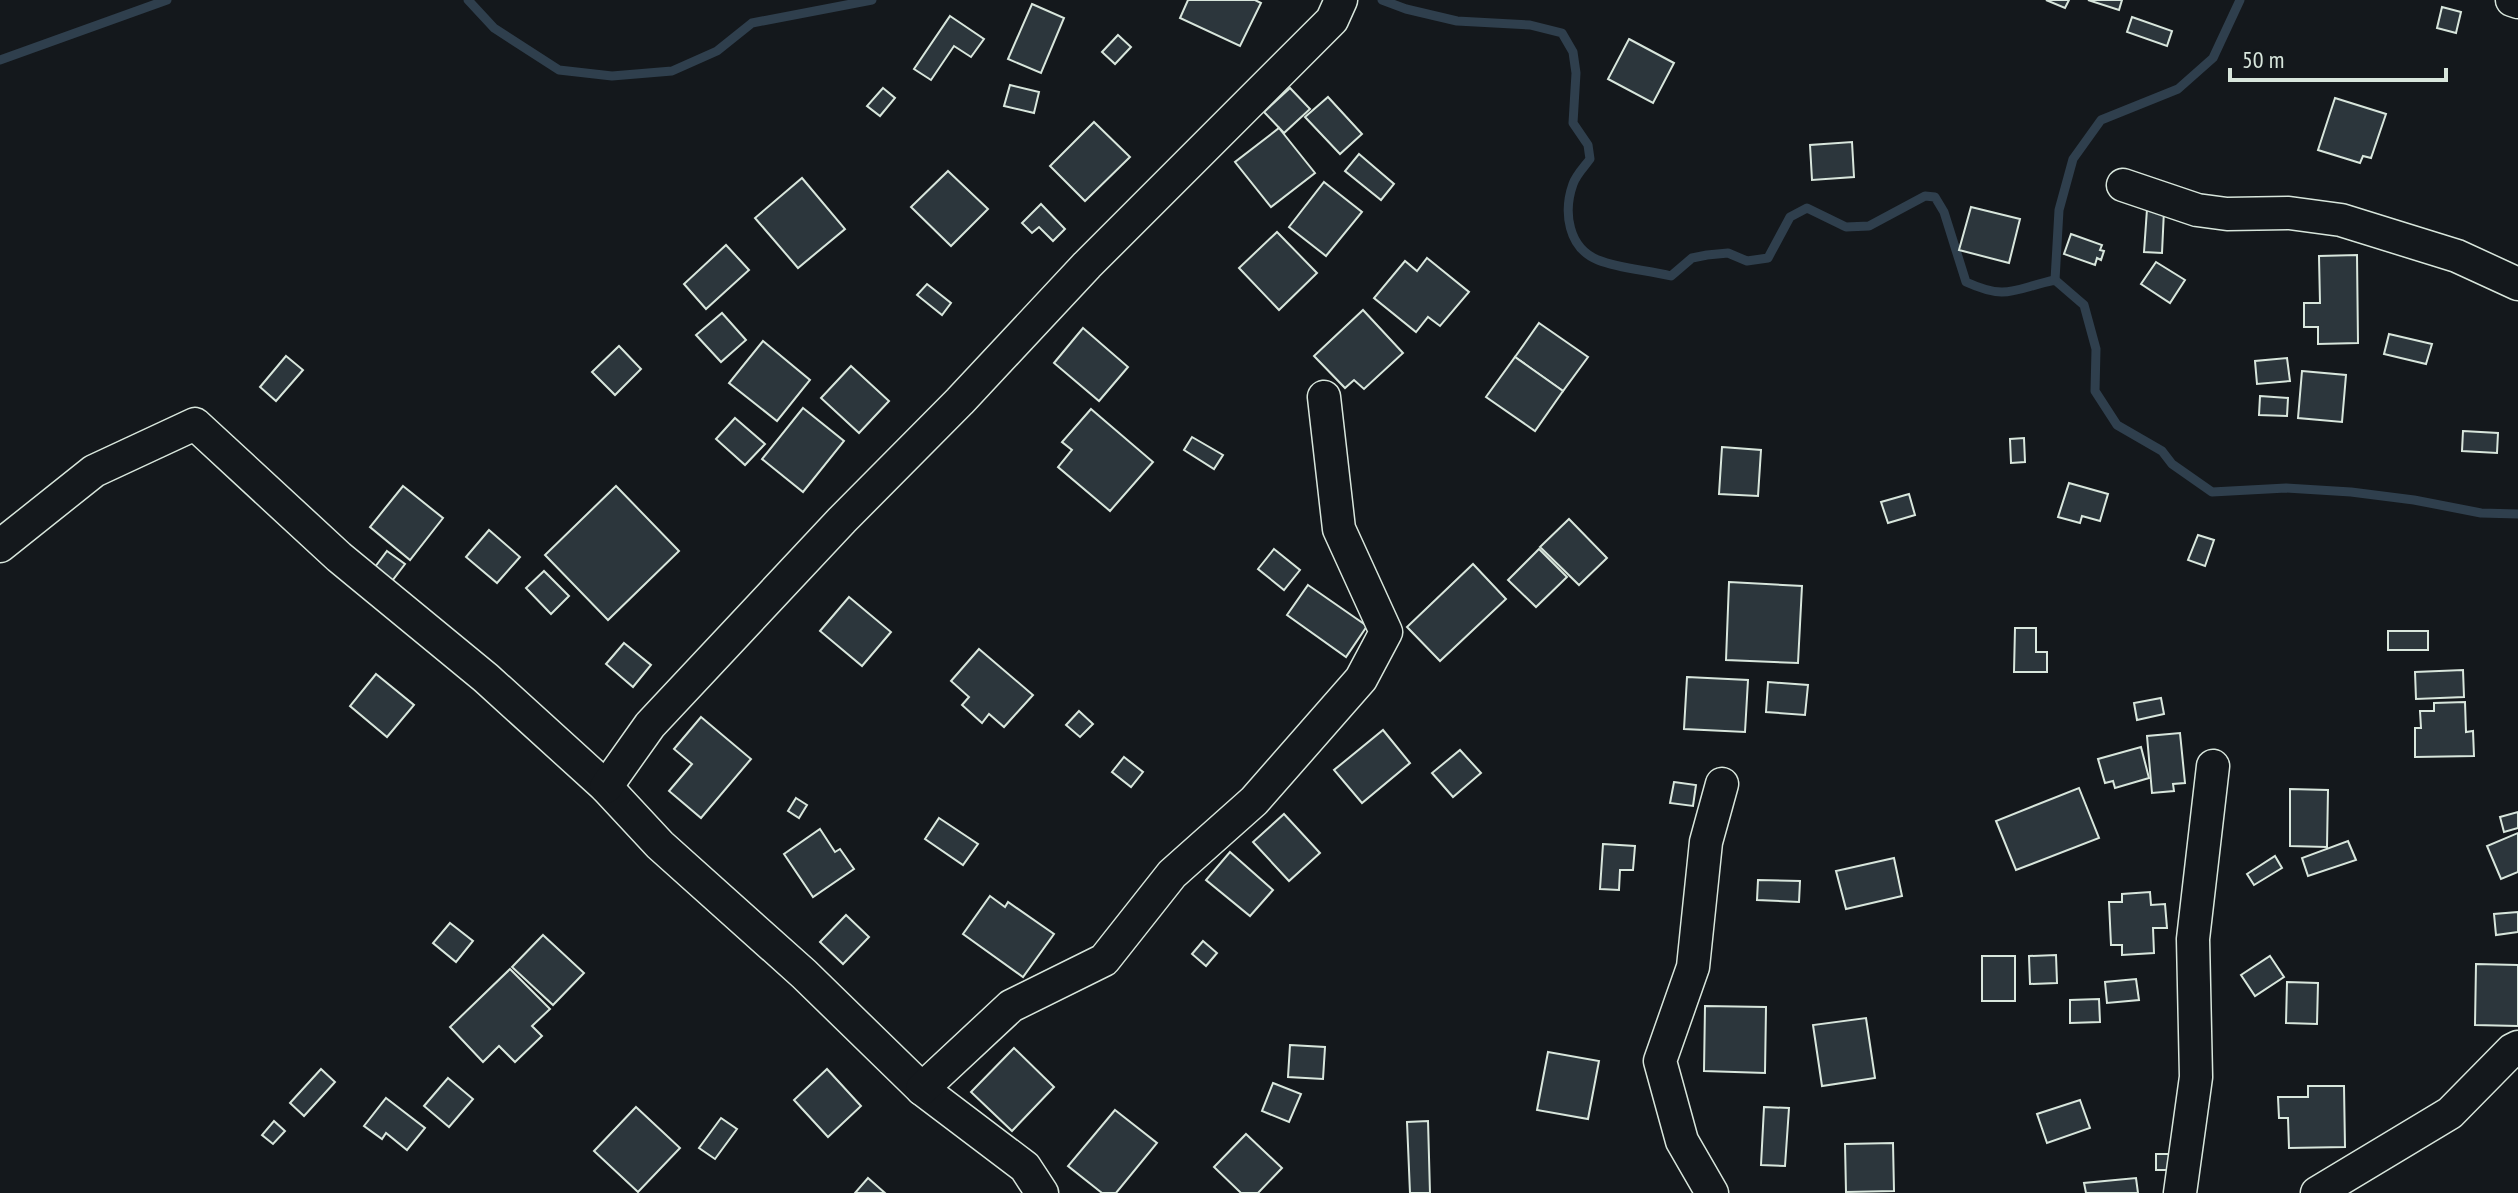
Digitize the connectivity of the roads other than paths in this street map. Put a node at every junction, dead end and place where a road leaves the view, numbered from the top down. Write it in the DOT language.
graph roads {
  1 [pos="1339,4"];
  2 [pos="2123,185"];
  3 [pos="2518,284"];
  4 [pos="1324,397"];
  5 [pos="0,546"];
  6 [pos="2213,766"];
  7 [pos="1722,784"];
  8 [pos="606,787"];
  9 [pos="2518,1047"];
  10 [pos="922,1089"];
  11 [pos="1042,1193"];
  12 [pos="1712,1193"];
  13 [pos="2180,1193"];
  14 [pos="2317,1193"];
  1 -- 8 [label="street"];
  2 -- 3 [label="street"];
  4 -- 10 [label="street"];
  5 -- 8 [label="street"];
  6 -- 13 [label="street"];
  7 -- 12 [label="street"];
  8 -- 10 [label="street"];
  9 -- 14 [label="street"];
  10 -- 11 [label="street"];
}
